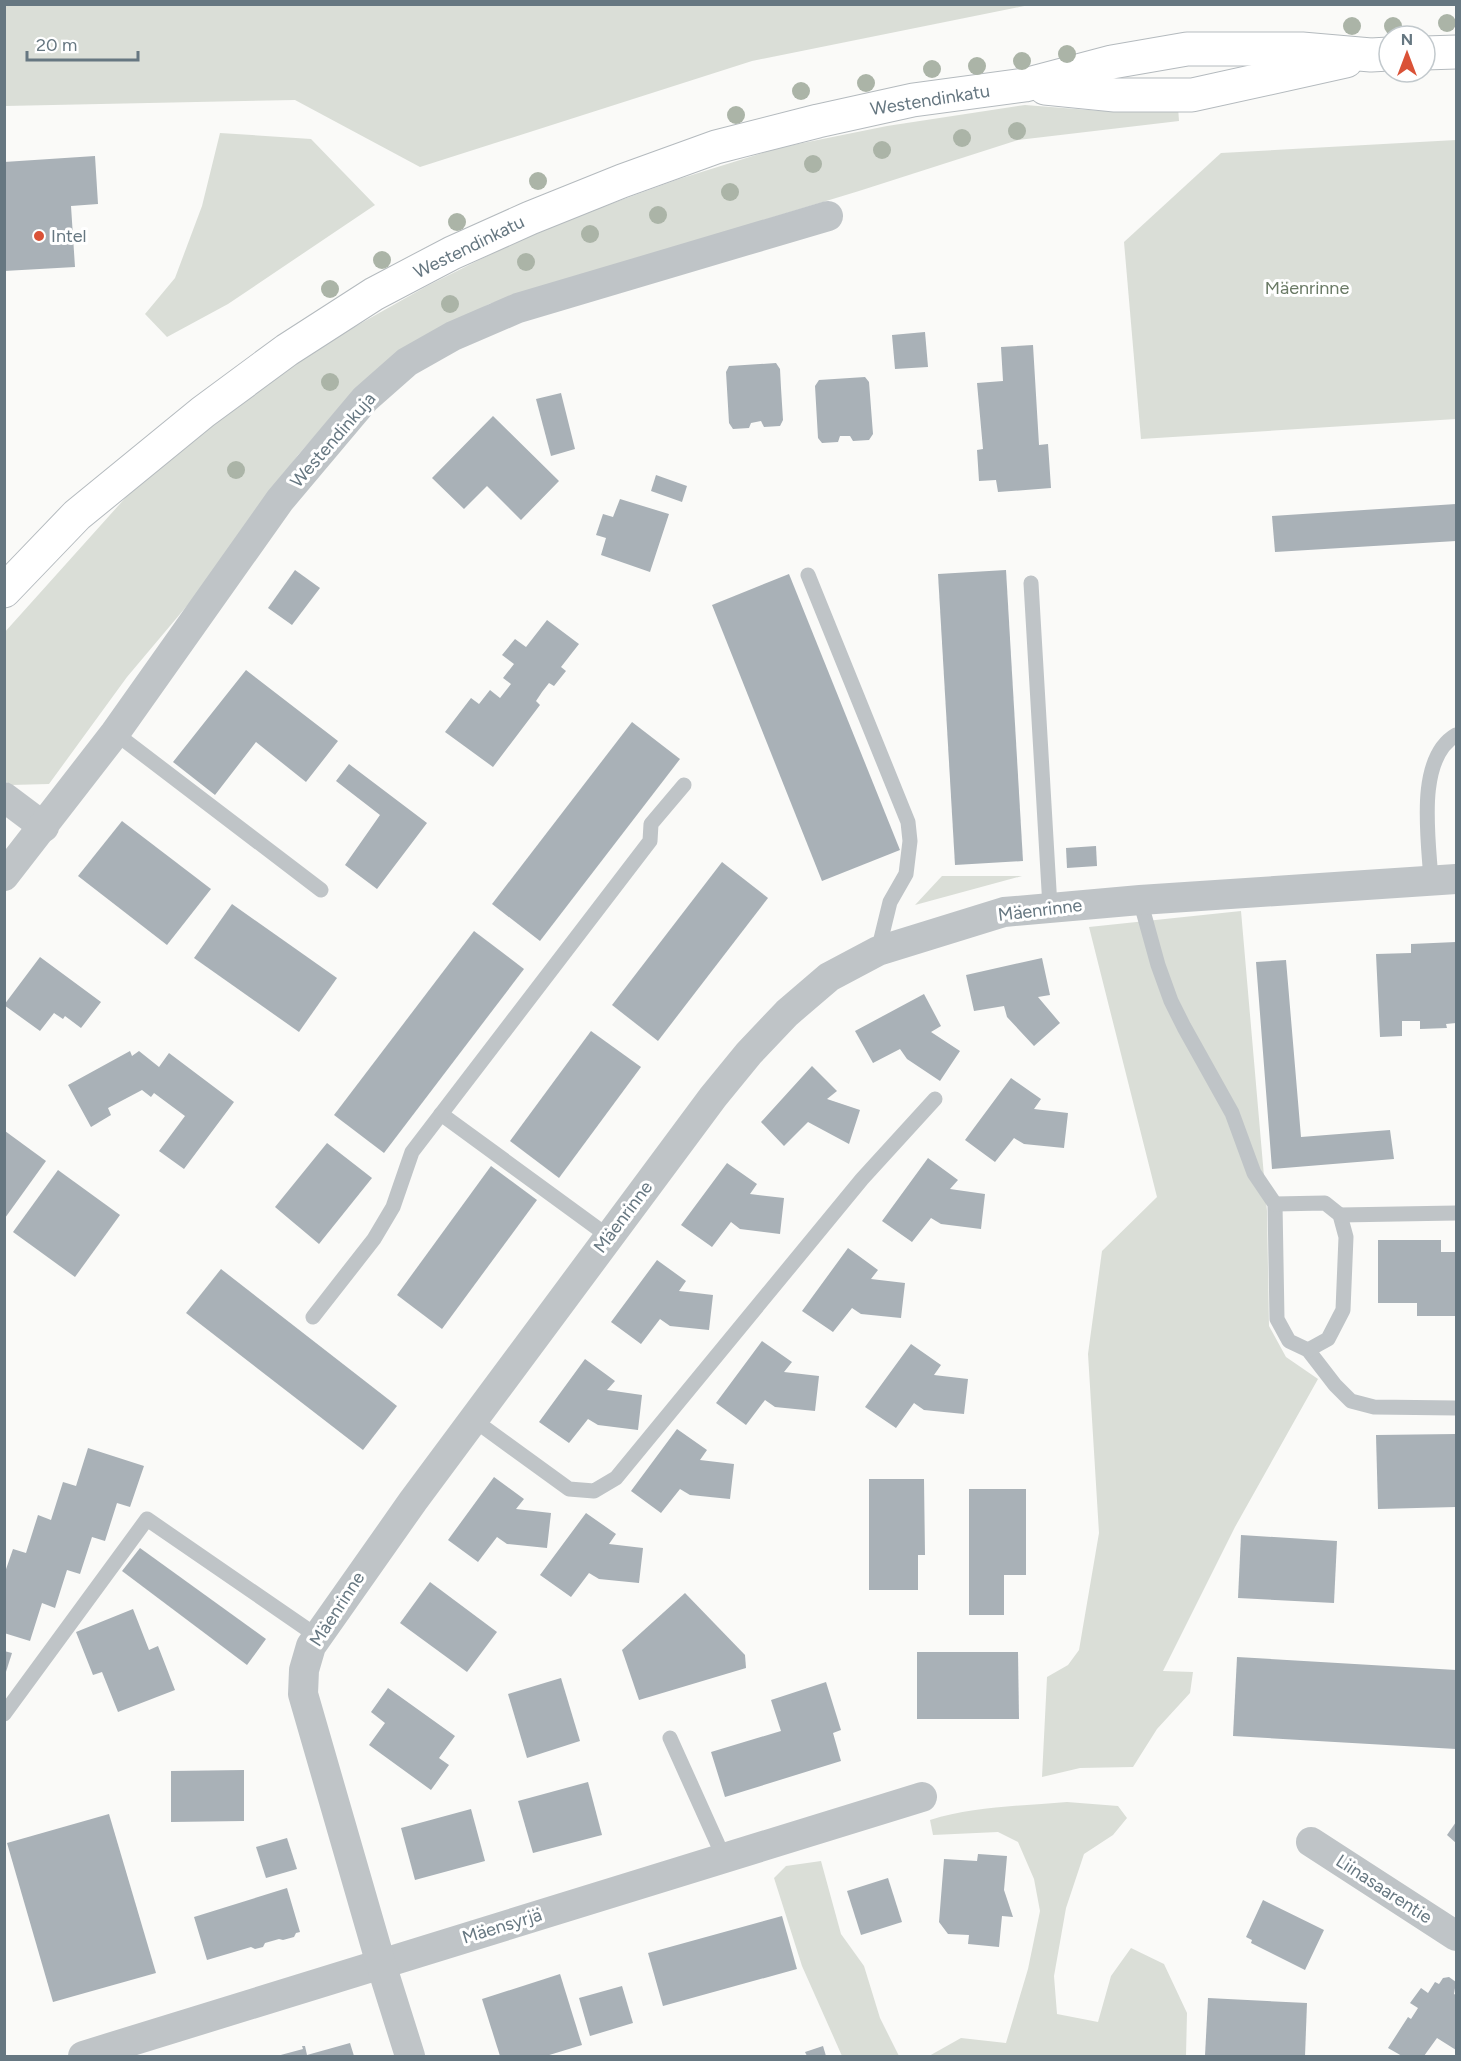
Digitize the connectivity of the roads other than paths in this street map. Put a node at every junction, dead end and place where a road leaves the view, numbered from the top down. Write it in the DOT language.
graph roads {
  1 [pos="1456,52"];
  2 [pos="1437,53"];
  3 [pos="1377,55"];
  4 [pos="1377,56"];
  5 [pos="1025,85"];
  6 [pos="828,216"];
  7 [pos="808,575"];
  8 [pos="1031,583"];
  9 [pos="4,591"];
  10 [pos="115,733"];
  11 [pos="1456,735"];
  12 [pos="684,785"];
  13 [pos="4,797"];
  14 [pos="44,826"];
  15 [pos="4,876"];
  16 [pos="1444,880"];
  17 [pos="321,890"];
  18 [pos="1140,900"];
  19 [pos="1050,907"];
  20 [pos="878,951"];
  21 [pos="935,1099"];
  22 [pos="441,1114"];
  23 [pos="1275,1204"];
  24 [pos="1456,1213"];
  25 [pos="1340,1215"];
  26 [pos="608,1236"];
  27 [pos="313,1317"];
  28 [pos="1308,1350"];
  29 [pos="1456,1408"];
  30 [pos="474,1420"];
  31 [pos="317,1636"];
  32 [pos="4,1714"];
  33 [pos="670,1738"];
  34 [pos="922,1797"];
  35 [pos="1311,1842"];
  36 [pos="724,1858"];
  37 [pos="1456,1936"];
  38 [pos="381,1964"];
  39 [pos="83,2056"];
  40 [pos="410,2056"];
  1 -- 2 [label="main road"];
  3 -- 5 [label="main road, Westendinkatu"];
  4 -- 5 [label="main road, Westendinkatu"];
  5 -- 9 [label="main road, Westendinkatu"];
  6 -- 10 [label="street, Westendinkuja"];
  7 -- 20 [label="lane"];
  8 -- 19 [label="lane"];
  10 -- 14 [label="street, Westendinkuja"];
  10 -- 17 [label="lane"];
  11 -- 16 [label="lane"];
  12 -- 22 [label="lane"];
  13 -- 14 [label="street"];
  14 -- 15 [label="street, Westendinkuja"];
  16 -- 18 [label="street, Mäenrinne"];
  18 -- 19 [label="street, Mäenrinne"];
  18 -- 23 [label="lane"];
  19 -- 20 [label="street, Mäenrinne"];
  20 -- 26 [label="street, Mäenrinne"];
  21 -- 30 [label="lane"];
  22 -- 26 [label="lane"];
  22 -- 27 [label="lane"];
  23 -- 25 [label="lane"];
  23 -- 28 [label="lane"];
  24 -- 25 [label="lane"];
  25 -- 28 [label="lane"];
  26 -- 30 [label="street, Mäenrinne"];
  28 -- 29 [label="lane"];
  30 -- 31 [label="street, Mäenrinne"];
  31 -- 32 [label="lane"];
  31 -- 38 [label="street, Mäenrinne"];
  33 -- 36 [label="lane"];
  34 -- 36 [label="street, Mäensyrjä"];
  35 -- 37 [label="street, Liinasaarentie"];
  36 -- 38 [label="street, Mäensyrjä"];
  38 -- 39 [label="street, Mäensyrjä"];
  38 -- 40 [label="street, Mäenrinne"];
}
